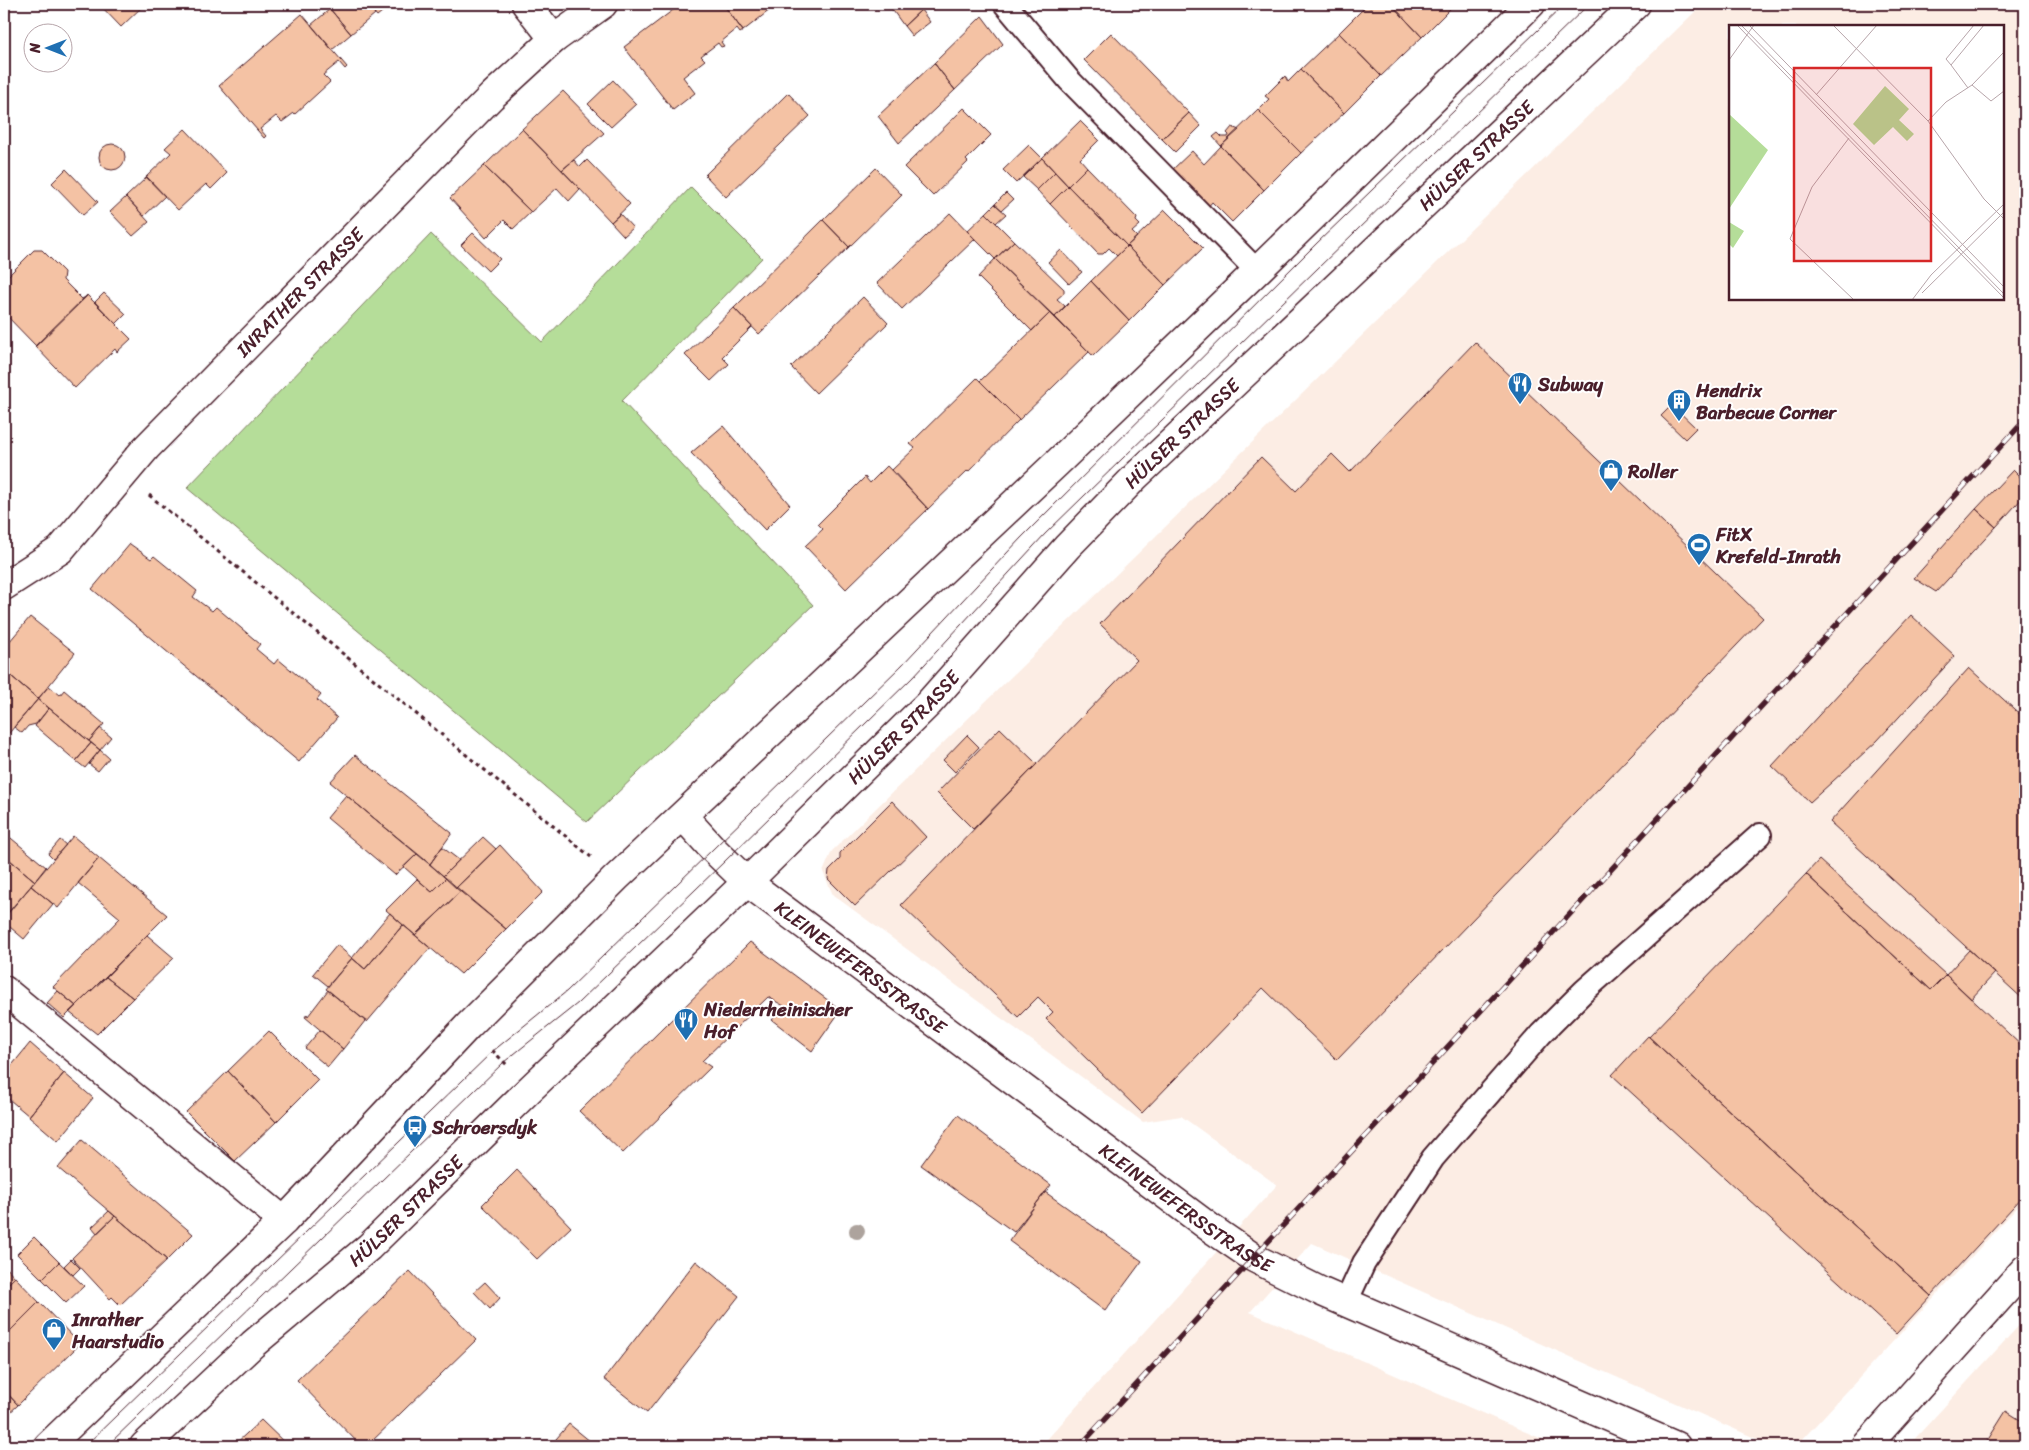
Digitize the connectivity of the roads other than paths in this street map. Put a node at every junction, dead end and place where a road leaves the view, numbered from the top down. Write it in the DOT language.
graph roads {
  1 [pos="526,4"];
  2 [pos="603,4"];
  3 [pos="1005,4"];
  4 [pos="1530,4"];
  5 [pos="1636,4"];
  6 [pos="554,39"];
  7 [pos="1258,271"];
  8 [pos="4,586"];
  9 [pos="683,816"];
  10 [pos="1760,835"];
  11 [pos="747,882"];
  12 [pos="4,990"];
  13 [pos="284,1221"];
  14 [pos="2025,1269"];
  15 [pos="1346,1302"];
  16 [pos="48,1446"];
  17 [pos="144,1446"];
  18 [pos="1676,1446"];
  19 [pos="1866,1446"];
  1 -- 6 [label="street"];
  2 -- 6 [label="street, INRATHER STRASSE"];
  3 -- 7 [label="lane"];
  4 -- 7 [label="street"];
  5 -- 11 [label="street, HÜLSER STRASSE"];
  6 -- 8 [label="street, INRATHER STRASSE"];
  7 -- 9 [label="street"];
  9 -- 11 [label="street"];
  9 -- 13 [label="street"];
  10 -- 15 [label="lane"];
  11 -- 15 [label="street, KLEINEWEFERSSTRASSE"];
  11 -- 17 [label="street, HÜLSER STRASSE"];
  12 -- 13 [label="street"];
  13 -- 16 [label="street"];
  14 -- 19 [label="street"];
  15 -- 18 [label="street, KLEINEWEFERSSTRASSE"];
}
